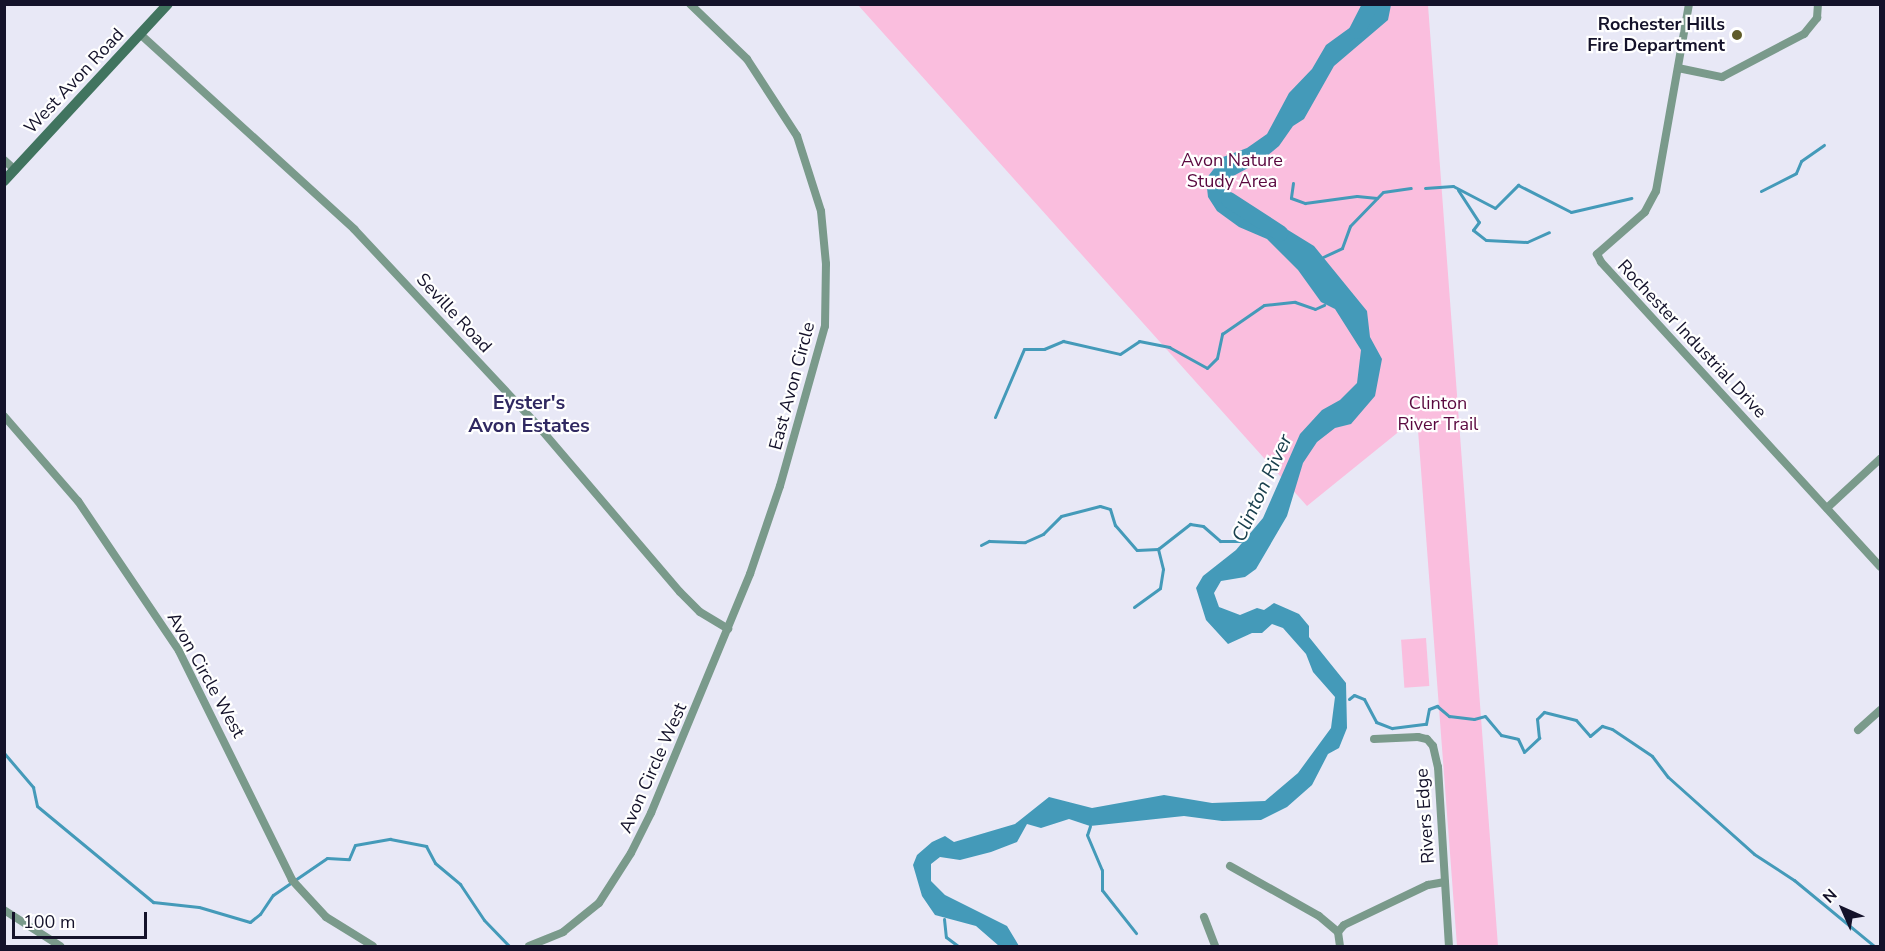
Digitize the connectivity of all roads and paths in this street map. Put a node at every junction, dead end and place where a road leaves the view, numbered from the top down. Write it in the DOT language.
graph roads {
  1 [pos="168,4"];
  2 [pos="690,4"];
  3 [pos="1689,4"];
  4 [pos="1818,4"];
  5 [pos="140,34"];
  6 [pos="1678,68"];
  7 [pos="4,160"];
  8 [pos="15,170"];
  9 [pos="4,181"];
  10 [pos="4,416"];
  11 [pos="1881,459"];
  12 [pos="1827,508"];
  13 [pos="1881,567"];
  14 [pos="728,629"];
  15 [pos="1881,710"];
  16 [pos="1858,730"];
  17 [pos="1374,739"];
  18 [pos="1230,866"];
  19 [pos="1445,882"];
  20 [pos="4,910"];
  21 [pos="1204,917"];
  22 [pos="1338,932"];
  23 [pos="60,946"];
  24 [pos="373,946"];
  25 [pos="529,946"];
  26 [pos="1215,946"];
  27 [pos="1340,946"];
  28 [pos="1449,946"];
  1 -- 5 [label="street, West Avon Road"];
  2 -- 14 [label="street, East Avon Circle"];
  3 -- 6 [label="street, Rochester Industrial Drive"];
  4 -- 6 [label="street"];
  5 -- 8 [label="street, West Avon Road"];
  5 -- 14 [label="street, Seville Road"];
  6 -- 12 [label="street, Rochester Industrial Drive"];
  7 -- 8 [label="street"];
  8 -- 9 [label="street, West Avon Road"];
  10 -- 24 [label="street, Avon Circle West"];
  11 -- 12 [label="street"];
  12 -- 13 [label="street, Rochester Industrial Drive"];
  14 -- 25 [label="street, Avon Circle West"];
  15 -- 16 [label="street"];
  17 -- 19 [label="street, Rivers Edge"];
  18 -- 22 [label="street"];
  19 -- 22 [label="street"];
  19 -- 28 [label="street, Rivers Edge"];
  20 -- 23 [label="street"];
  21 -- 26 [label="street"];
  22 -- 27 [label="street"];
}
